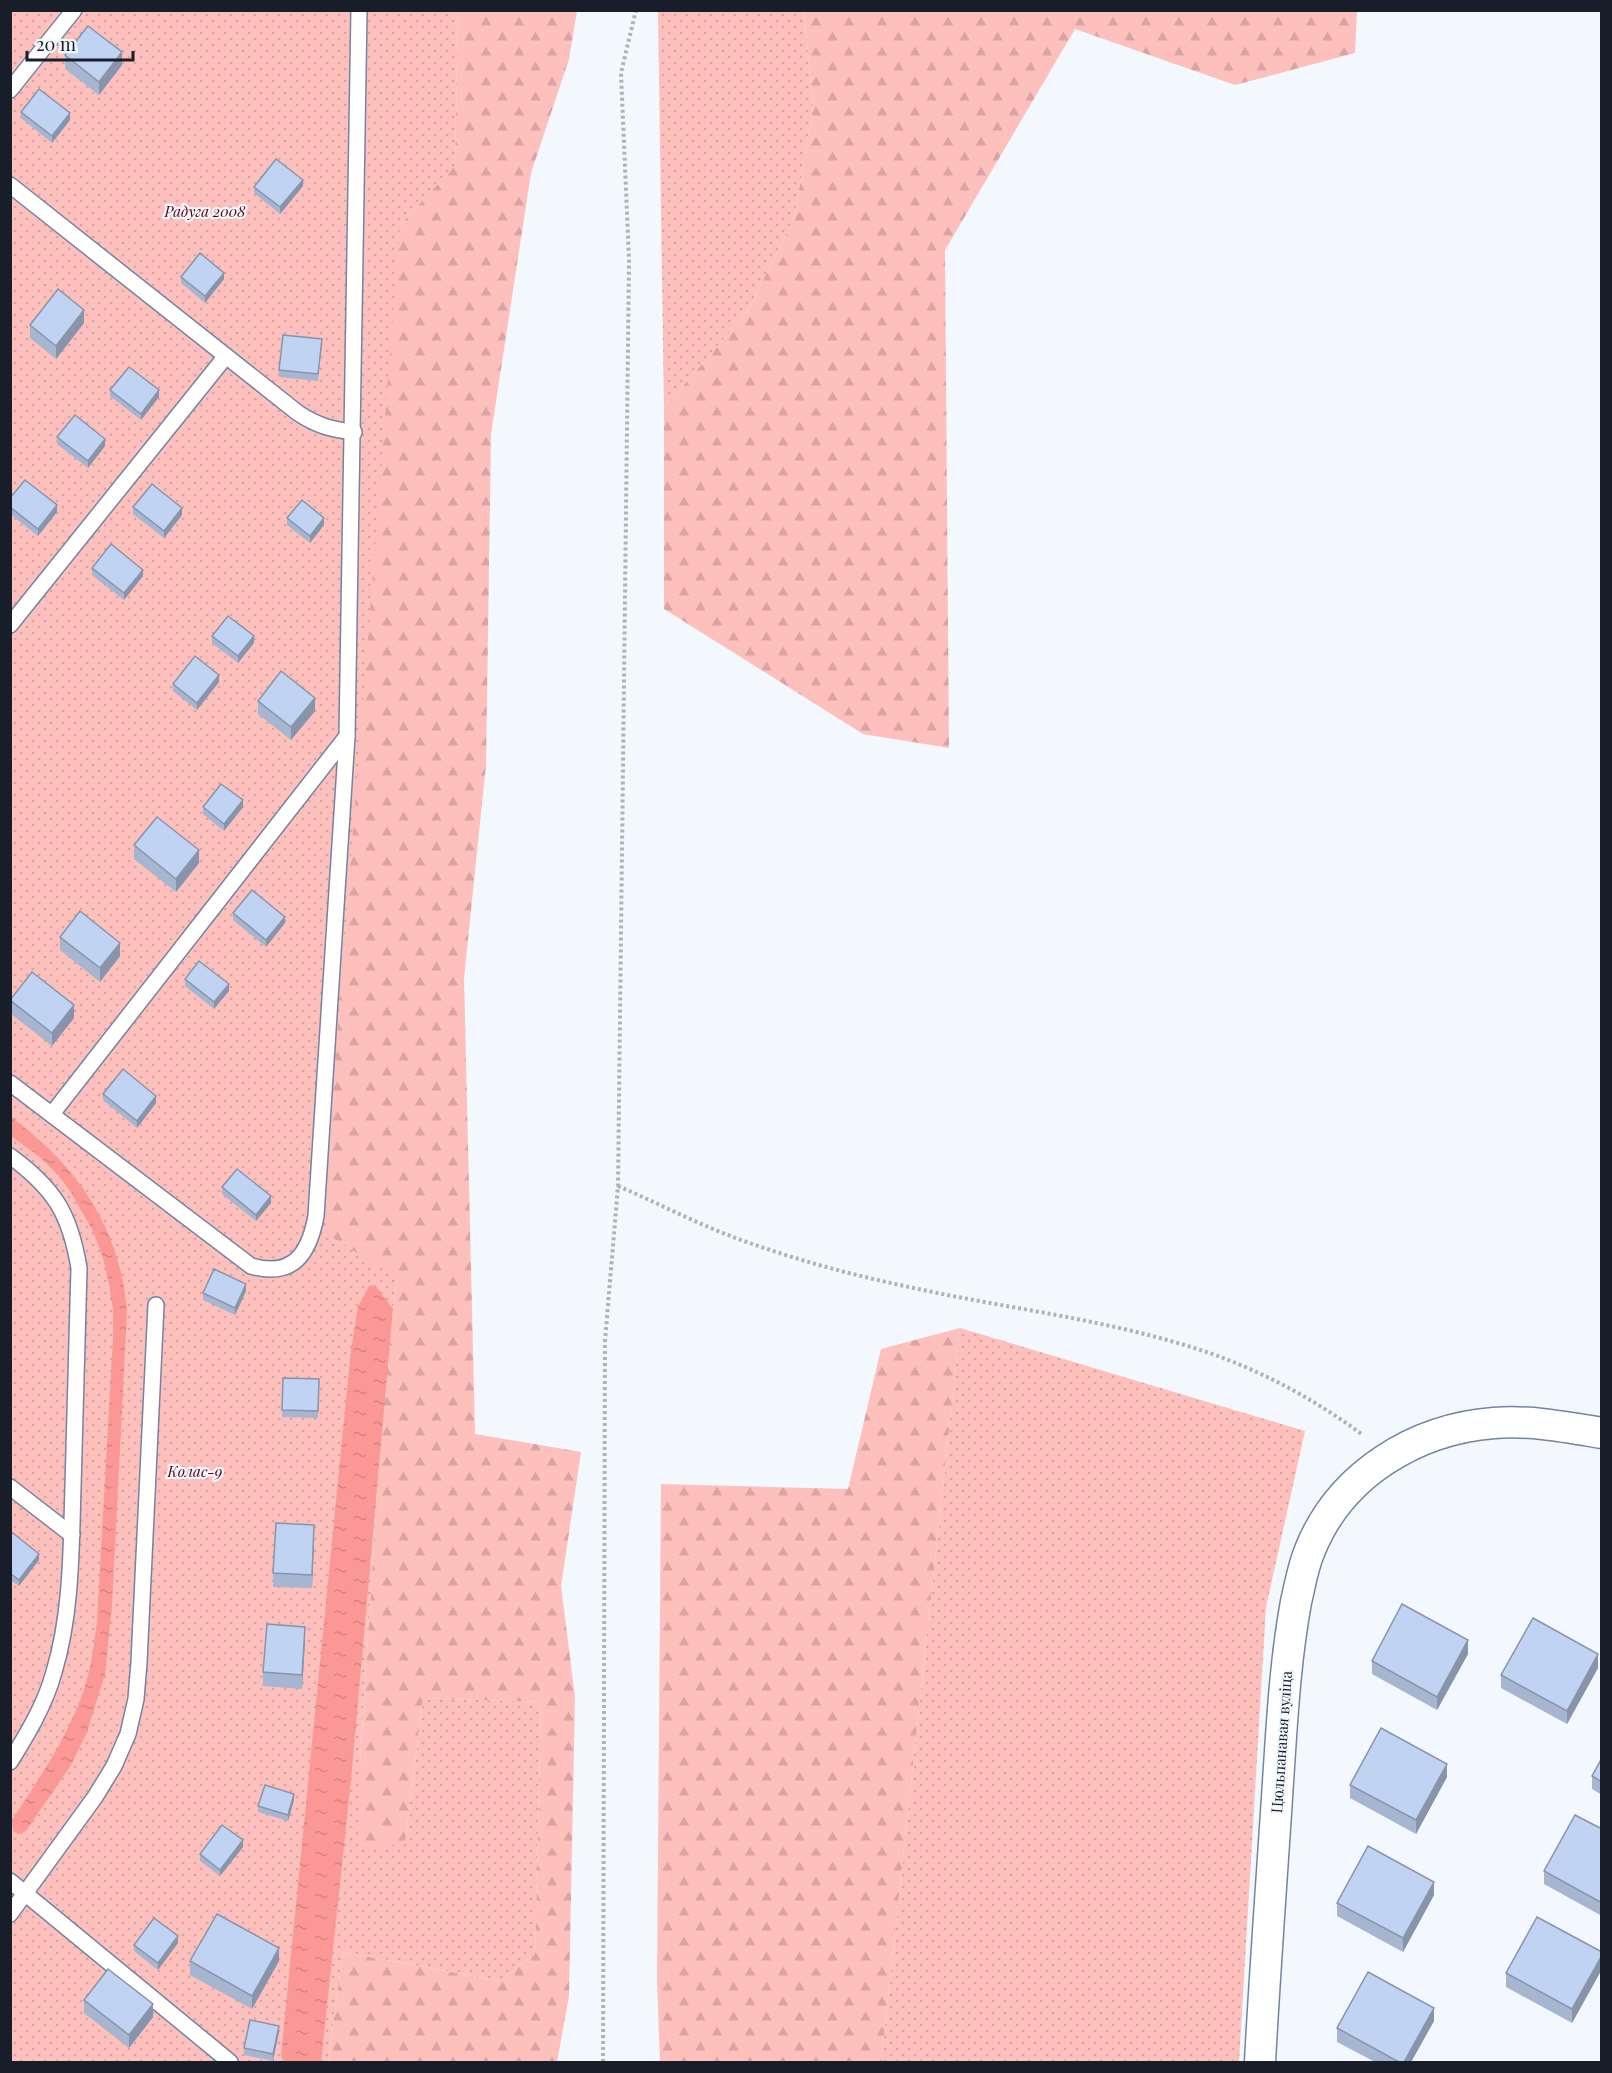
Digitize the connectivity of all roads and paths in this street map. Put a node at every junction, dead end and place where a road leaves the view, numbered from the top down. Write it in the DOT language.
graph roads {
  1 [pos="74,10"];
  2 [pos="359,10"];
  3 [pos="636,10"];
  4 [pos="10,90"];
  5 [pos="10,185"];
  6 [pos="226,356"];
  7 [pos="354,432"];
  8 [pos="10,625"];
  9 [pos="347,736"];
  10 [pos="10,1083"];
  11 [pos="52,1114"];
  12 [pos="10,1156"];
  13 [pos="618,1186"];
  14 [pos="156,1305"];
  15 [pos="1602,1433"];
  16 [pos="1390,1455"];
  17 [pos="10,1487"];
  18 [pos="72,1534"];
  19 [pos="10,1762"];
  20 [pos="10,1881"];
  21 [pos="25,1893"];
  22 [pos="10,1914"];
  23 [pos="230,2062"];
  24 [pos="603,2062"];
  25 [pos="1260,2062"];
  1 -- 4 [label="lane"];
  2 -- 7 [label="lane"];
  3 -- 13 [label="path"];
  5 -- 6 [label="lane"];
  6 -- 7 [label="lane"];
  6 -- 8 [label="lane"];
  7 -- 9 [label="lane"];
  9 -- 11 [label="lane"];
  9 -- 11 [label="lane"];
  10 -- 11 [label="lane"];
  12 -- 18 [label="lane"];
  13 -- 16 [label="path"];
  13 -- 24 [label="path"];
  14 -- 21 [label="lane"];
  15 -- 16 [label="street, Цюльпанавая вуліца"];
  16 -- 25 [label="street, Цюльпанавая вуліца"];
  17 -- 18 [label="lane"];
  18 -- 19 [label="lane"];
  20 -- 21 [label="lane"];
  21 -- 22 [label="lane"];
  21 -- 23 [label="lane"];
}
